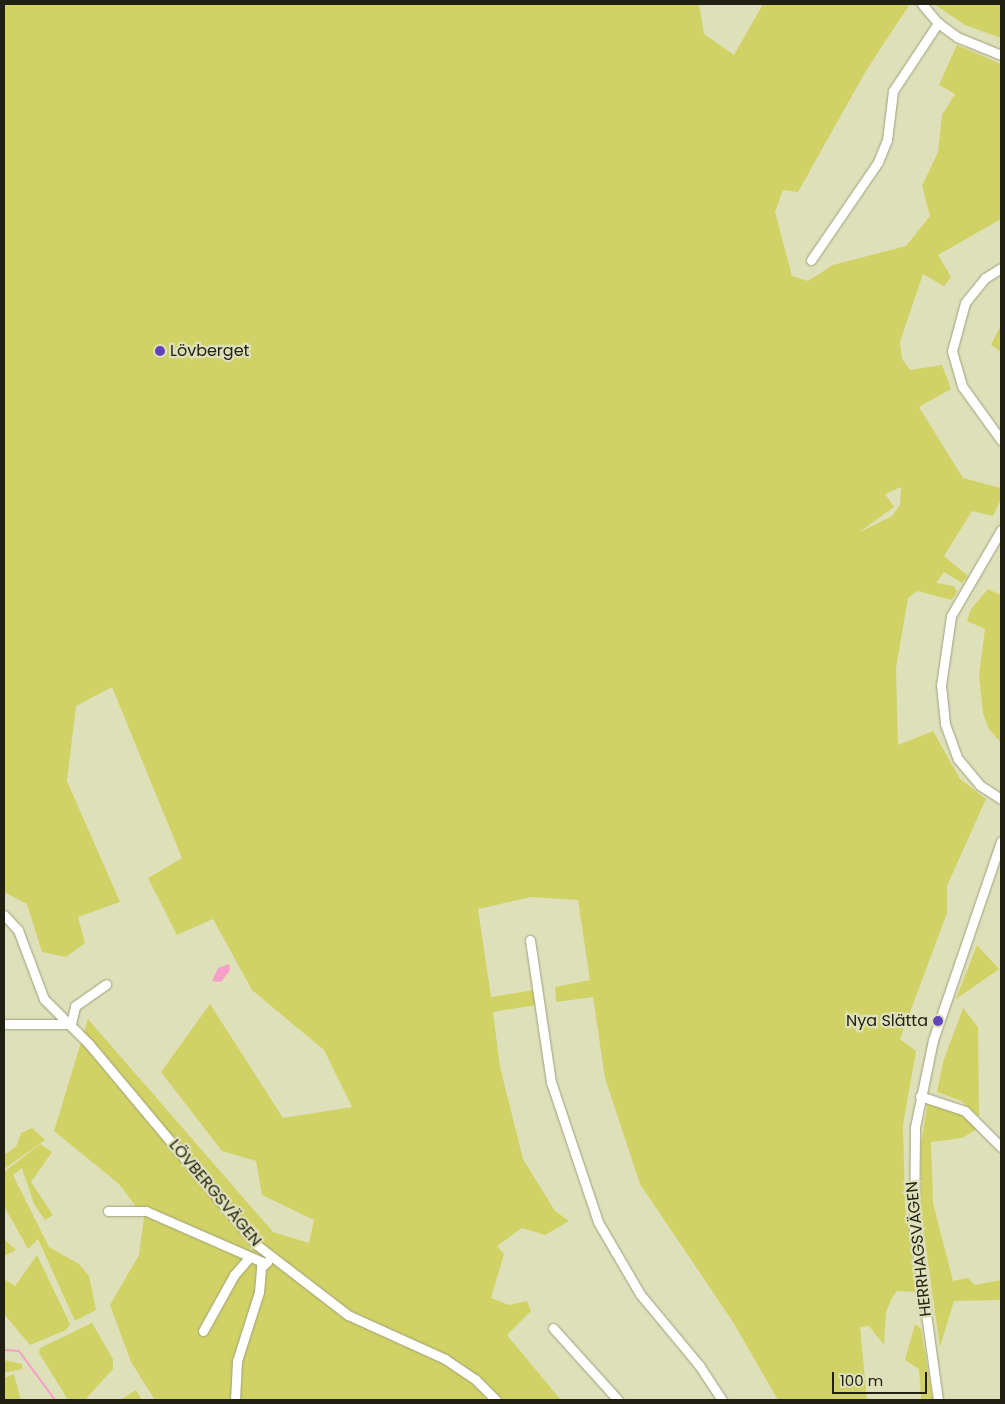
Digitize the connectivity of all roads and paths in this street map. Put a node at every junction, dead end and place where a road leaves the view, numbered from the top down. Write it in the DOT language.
graph roads {
  1 [pos="922,4"];
  2 [pos="938,23"];
  3 [pos="1001,55"];
  4 [pos="811,260"];
  5 [pos="1001,268"];
  6 [pos="1001,440"];
  7 [pos="1001,530"];
  8 [pos="1000,798"];
  9 [pos="1001,841"];
  10 [pos="4,915"];
  11 [pos="530,940"];
  12 [pos="106,984"];
  13 [pos="4,1024"];
  14 [pos="71,1024"];
  15 [pos="920,1096"];
  16 [pos="1001,1147"];
  17 [pos="108,1211"];
  18 [pos="249,1258"];
  19 [pos="268,1261"];
  20 [pos="553,1328"];
  21 [pos="203,1331"];
  22 [pos="235,1400"];
  23 [pos="496,1400"];
  24 [pos="618,1400"];
  25 [pos="722,1400"];
  26 [pos="938,1400"];
  1 -- 2 [label="street"];
  2 -- 3 [label="street"];
  2 -- 4 [label="street"];
  5 -- 6 [label="street"];
  7 -- 8 [label="street"];
  9 -- 15 [label="street, HERRHAGSVÄGEN"];
  10 -- 14 [label="street, LÖVBERGSVÄGEN"];
  11 -- 25 [label="street"];
  12 -- 14 [label="street"];
  13 -- 14 [label="street"];
  14 -- 19 [label="street, LÖVBERGSVÄGEN"];
  15 -- 16 [label="street"];
  15 -- 26 [label="street, HERRHAGSVÄGEN"];
  17 -- 18 [label="street"];
  18 -- 19 [label="street"];
  18 -- 21 [label="street"];
  19 -- 22 [label="street"];
  19 -- 23 [label="street, LÖVBERGSVÄGEN"];
  20 -- 24 [label="street"];
}
